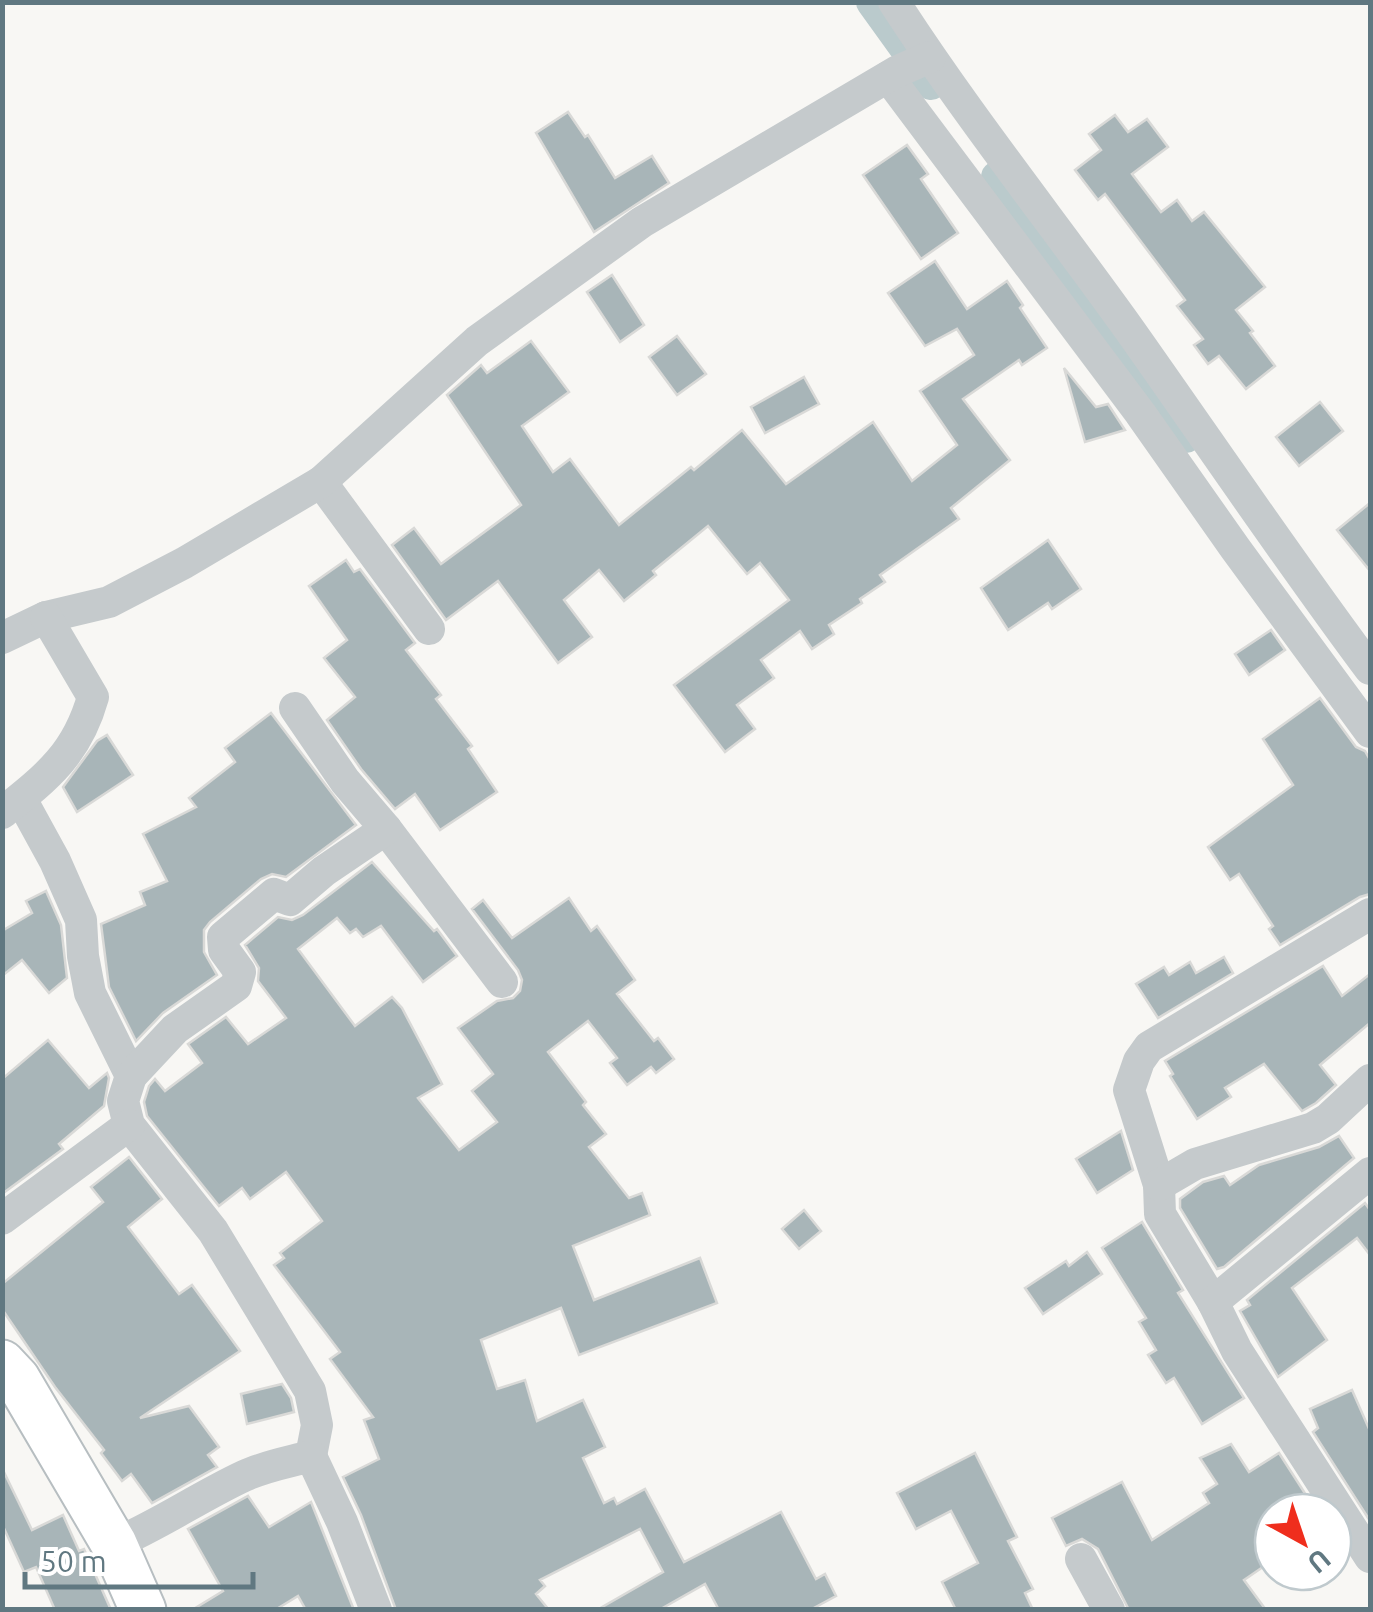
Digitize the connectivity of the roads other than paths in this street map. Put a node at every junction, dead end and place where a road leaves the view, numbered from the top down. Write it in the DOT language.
graph roads {
  1 [pos="894,2"];
  2 [pos="908,67"];
  3 [pos="321,482"];
  4 [pos="46,617"];
  5 [pos="429,629"];
  6 [pos="2,638"];
  7 [pos="1370,669"];
  8 [pos="295,708"];
  9 [pos="1370,732"];
  10 [pos="12,806"];
  11 [pos="386,830"];
  12 [pos="1370,914"];
  13 [pos="502,982"];
  14 [pos="130,1076"];
  15 [pos="1370,1080"];
  16 [pos="130,1125"];
  17 [pos="1370,1173"];
  18 [pos="1159,1186"];
  19 [pos="2,1219"];
  20 [pos="1213,1302"];
  21 [pos="2,1363"];
  22 [pos="312,1456"];
  23 [pos="114,1544"];
  24 [pos="1370,1557"];
  25 [pos="1081,1560"];
  26 [pos="143,1610"];
  27 [pos="376,1610"];
  28 [pos="1109,1610"];
  1 -- 2 [label="street"];
  2 -- 3 [label="street"];
  2 -- 7 [label="street"];
  2 -- 9 [label="street"];
  3 -- 4 [label="street"];
  3 -- 5 [label="street"];
  4 -- 6 [label="street"];
  4 -- 10 [label="street"];
  8 -- 11 [label="street"];
  10 -- 14 [label="street"];
  11 -- 13 [label="street"];
  11 -- 14 [label="street"];
  12 -- 18 [label="street"];
  14 -- 16 [label="street"];
  15 -- 18 [label="street"];
  16 -- 19 [label="street"];
  16 -- 22 [label="street"];
  17 -- 20 [label="street"];
  18 -- 20 [label="street"];
  20 -- 24 [label="street"];
  21 -- 23 [label="street"];
  22 -- 23 [label="street"];
  22 -- 27 [label="street"];
  23 -- 26 [label="street"];
  25 -- 28 [label="street"];
}
